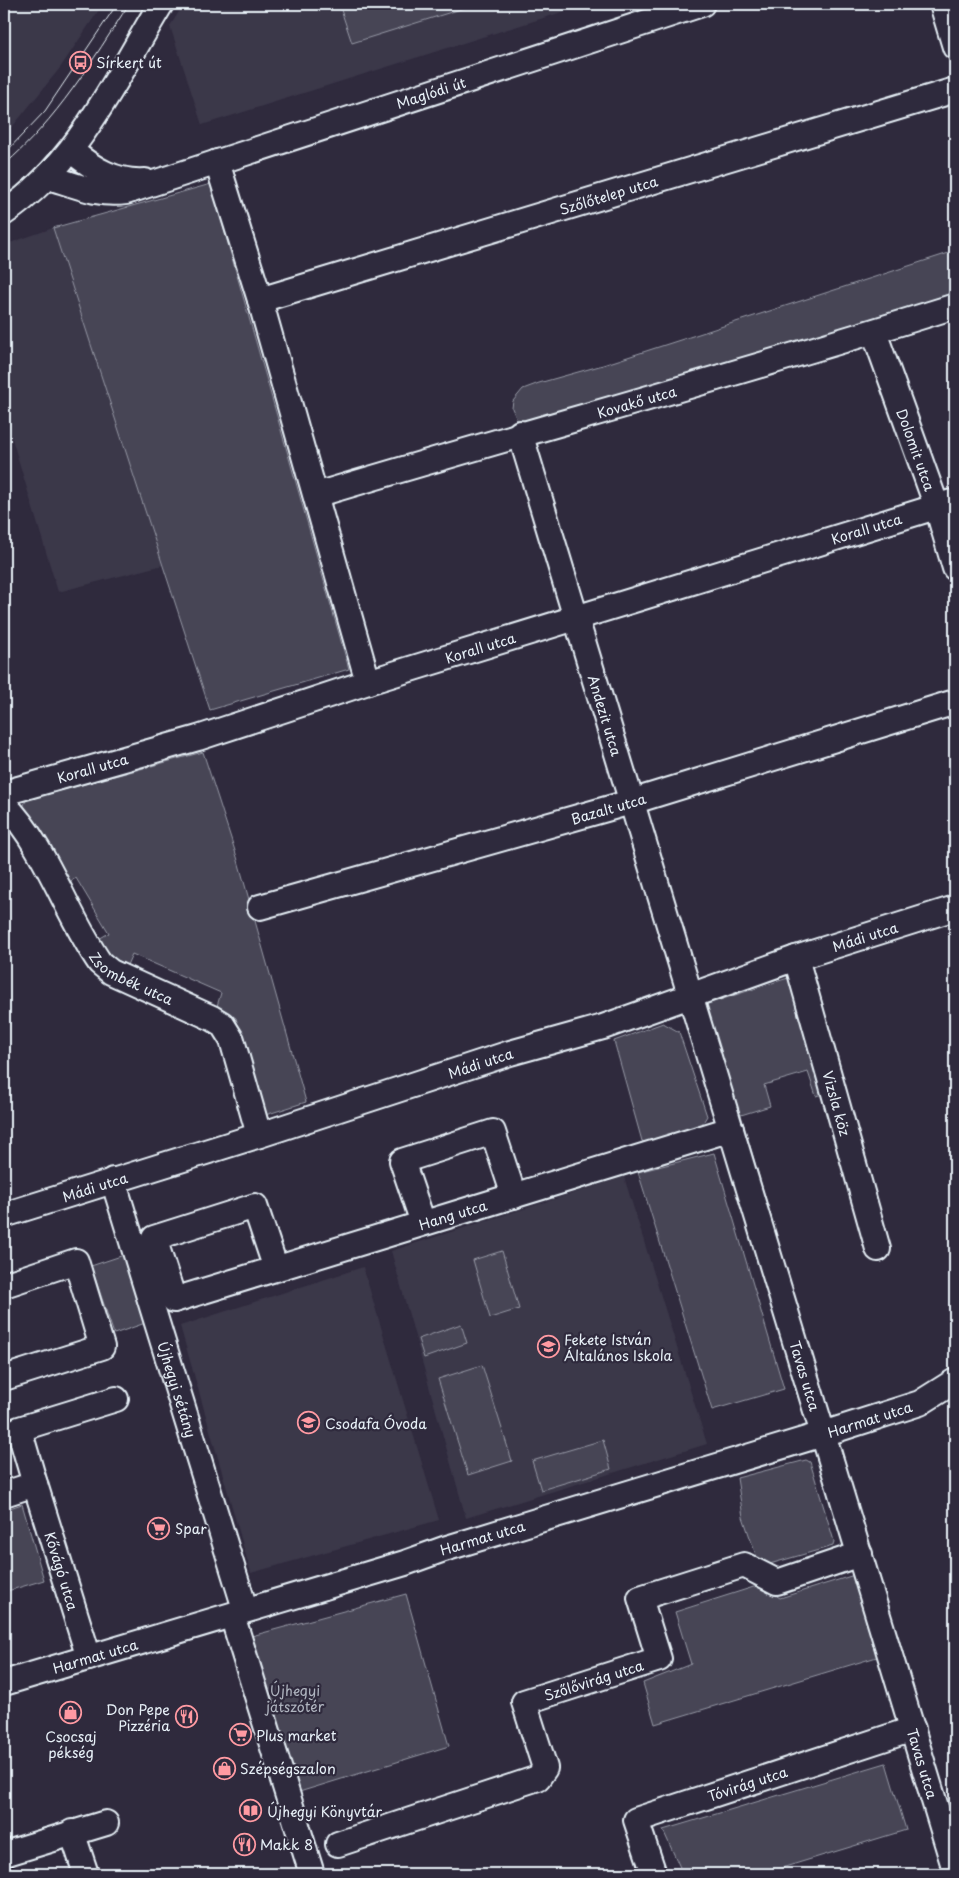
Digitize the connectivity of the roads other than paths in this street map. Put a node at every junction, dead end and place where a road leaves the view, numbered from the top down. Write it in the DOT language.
graph roads {
  1 [pos="161,4"];
  2 [pos="702,4"];
  3 [pos="942,4"];
  4 [pos="955,47"];
  5 [pos="955,90"];
  6 [pos="72,151"];
  7 [pos="217,162"];
  8 [pos="49,176"];
  9 [pos="159,180"];
  10 [pos="4,213"];
  11 [pos="260,300"];
  12 [pos="955,306"];
  13 [pos="874,332"];
  14 [pos="520,433"];
  15 [pos="316,494"];
  16 [pos="946,504"];
  17 [pos="955,568"];
  18 [pos="575,618"];
  19 [pos="368,682"];
  20 [pos="955,702"];
  21 [pos="4,792"];
  22 [pos="631,802"];
  23 [pos="4,804"];
  24 [pos="260,907"];
  25 [pos="955,908"];
  26 [pos="796,958"];
  27 [pos="691,996"];
  28 [pos="731,1129"];
  29 [pos="259,1135"];
  30 [pos="113,1180"];
  31 [pos="514,1196"];
  32 [pos="4,1214"];
  33 [pos="424,1223"];
  34 [pos="878,1249"];
  35 [pos="276,1269"];
  36 [pos="4,1285"];
  37 [pos="4,1378"];
  38 [pos="955,1381"];
  39 [pos="116,1399"];
  40 [pos="825,1442"];
  41 [pos="35,1484"];
  42 [pos="4,1494"];
  43 [pos="860,1554"];
  44 [pos="242,1599"];
  45 [pos="236,1628"];
  46 [pos="89,1658"];
  47 [pos="4,1683"];
  48 [pos="913,1729"];
  49 [pos="106,1822"];
  50 [pos="72,1832"];
  51 [pos="338,1844"];
  52 [pos="4,1854"];
  53 [pos="955,1870"];
  54 [pos="86,1874"];
  55 [pos="312,1874"];
  56 [pos="654,1874"];
  57 [pos="940,1874"];
  1 -- 6 [label="street"];
  2 -- 7 [label="street, Maglódi út"];
  3 -- 4 [label="street"];
  5 -- 11 [label="street, Szőlőtelep utca"];
  6 -- 8 [label="street"];
  6 -- 9 [label="street, Maglódi út"];
  7 -- 9 [label="street, Maglódi út"];
  7 -- 11 [label="street"];
  8 -- 9 [label="street, Maglódi út"];
  8 -- 10 [label="street"];
  11 -- 15 [label="street"];
  12 -- 13 [label="street, Kovakő utca"];
  13 -- 14 [label="street, Kovakő utca"];
  13 -- 16 [label="street, Dolomit utca"];
  14 -- 15 [label="street, Kovakő utca"];
  14 -- 18 [label="street, Andezit utca"];
  15 -- 19 [label="street"];
  16 -- 17 [label="street, Dolomit utca"];
  16 -- 18 [label="street, Korall utca"];
  18 -- 19 [label="street, Korall utca"];
  18 -- 22 [label="street, Andezit utca"];
  19 -- 21 [label="street, Korall utca"];
  20 -- 22 [label="street, Bazalt utca"];
  22 -- 24 [label="street, Bazalt utca"];
  22 -- 27 [label="street, Andezit utca"];
  23 -- 29 [label="street, Zsombék utca"];
  25 -- 26 [label="street, Mádi utca"];
  26 -- 27 [label="street, Mádi utca"];
  26 -- 34 [label="street, Vizsla köz"];
  27 -- 28 [label="street, Tavas utca"];
  27 -- 29 [label="street, Mádi utca"];
  28 -- 31 [label="street, Hang utca"];
  28 -- 40 [label="street, Tavas utca"];
  29 -- 30 [label="street, Mádi utca"];
  30 -- 32 [label="street, Mádi utca"];
  30 -- 44 [label="street, Újhegyi sétány"];
  31 -- 33 [label="street, Hang utca"];
  31 -- 33 [label="street"];
  33 -- 35 [label="street, Hang utca"];
  35 -- 35 [label="street, Hang utca"];
  36 -- 37 [label="street"];
  38 -- 40 [label="street, Harmat utca"];
  39 -- 41 [label="street, Kővágó utca"];
  40 -- 43 [label="street, Tavas utca"];
  40 -- 46 [label="street, Harmat utca"];
  41 -- 42 [label="street"];
  41 -- 46 [label="street, Kővágó utca"];
  43 -- 48 [label="street, Tavas utca"];
  43 -- 51 [label="street, Szőlővirág utca"];
  45 -- 55 [label="street"];
  46 -- 47 [label="street, Harmat utca"];
  48 -- 53 [label="street, Tavas utca"];
  48 -- 56 [label="street, Tóvirág utca"];
  49 -- 50 [label="street"];
  50 -- 52 [label="street"];
  50 -- 54 [label="street"];
  53 -- 57 [label="street"];
}
